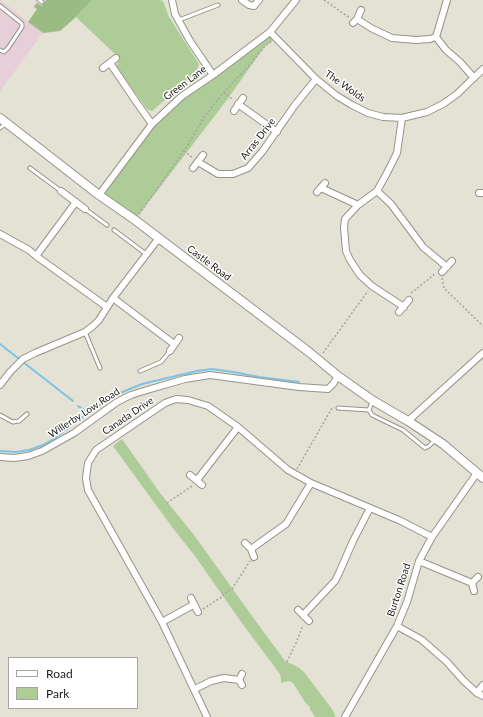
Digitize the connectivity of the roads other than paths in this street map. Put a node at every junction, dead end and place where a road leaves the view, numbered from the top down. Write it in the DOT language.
graph roads {
  1 [pos="172,0"];
  2 [pos="242,0"];
  3 [pos="259,0"];
  4 [pos="447,0"];
  5 [pos="294,1"];
  6 [pos="218,5"];
  7 [pos="0,6"];
  8 [pos="361,10"];
  9 [pos="179,20"];
  10 [pos="270,32"];
  11 [pos="436,37"];
  12 [pos="0,50"];
  13 [pos="116,58"];
  14 [pos="110,63"];
  15 [pos="103,68"];
  16 [pos="483,69"];
  17 [pos="213,75"];
  18 [pos="316,78"];
  19 [pos="474,78"];
  20 [pos="243,98"];
  21 [pos="238,104"];
  22 [pos="234,111"];
  23 [pos="0,118"];
  24 [pos="402,118"];
  25 [pos="152,124"];
  26 [pos="3,125"];
  27 [pos="277,132"];
  28 [pos="202,155"];
  29 [pos="198,162"];
  30 [pos="30,168"];
  31 [pos="193,168"];
  32 [pos="321,188"];
  33 [pos="61,191"];
  34 [pos="377,191"];
  35 [pos="99,195"];
  36 [pos="76,202"];
  37 [pos="358,205"];
  38 [pos="85,209"];
  39 [pos="107,225"];
  40 [pos="114,230"];
  41 [pos="0,234"];
  42 [pos="159,238"];
  43 [pos="146,254"];
  44 [pos="36,256"];
  45 [pos="452,261"];
  46 [pos="446,266"];
  47 [pos="442,272"];
  48 [pos="113,298"];
  49 [pos="409,298"];
  50 [pos="107,307"];
  51 [pos="404,307"];
  52 [pos="399,312"];
  53 [pos="85,332"];
  54 [pos="179,338"];
  55 [pos="174,344"];
  56 [pos="170,351"];
  57 [pos="483,353"];
  58 [pos="100,368"];
  59 [pos="140,371"];
  60 [pos="338,376"];
  61 [pos="0,385"];
  62 [pos="372,400"];
  63 [pos="338,408"];
  64 [pos="369,410"];
  65 [pos="27,414"];
  66 [pos="0,415"];
  67 [pos="408,421"];
  68 [pos="238,427"];
  69 [pos="436,440"];
  70 [pos="0,457"];
  71 [pos="190,475"];
  72 [pos="480,476"];
  73 [pos="197,480"];
  74 [pos="311,483"];
  75 [pos="202,485"];
  76 [pos="370,508"];
  77 [pos="432,537"];
  78 [pos="245,543"];
  79 [pos="419,561"];
  80 [pos="478,577"];
  81 [pos="472,583"];
  82 [pos="474,591"];
  83 [pos="191,598"];
  84 [pos="194,605"];
  85 [pos="298,610"];
  86 [pos="198,612"];
  87 [pos="162,622"];
  88 [pos="397,626"];
  89 [pos="242,674"];
  90 [pos="483,685"];
  91 [pos="195,689"];
  92 [pos="480,695"];
  93 [pos="208,717"];
  94 [pos="345,717"];
  1 -- 9 [label="street"];
  2 -- 3 [label="street"];
  4 -- 11 [label="street"];
  5 -- 10 [label="street, Green Lane"];
  6 -- 9 [label="lane"];
  7 -- 12 [label="lane"];
  8 -- 11 [label="street"];
  9 -- 17 [label="street"];
  10 -- 17 [label="street, Green Lane"];
  10 -- 18 [label="street, The Wolds"];
  11 -- 19 [label="street"];
  13 -- 14 [label="street"];
  14 -- 15 [label="street"];
  14 -- 25 [label="street"];
  16 -- 19 [label="street, The Wolds"];
  17 -- 25 [label="street, Green Lane"];
  18 -- 24 [label="street, The Wolds"];
  18 -- 27 [label="street, Arras Drive"];
  19 -- 24 [label="street, The Wolds"];
  20 -- 21 [label="street"];
  21 -- 22 [label="street"];
  21 -- 27 [label="street"];
  23 -- 26 [label="street, Castle Road"];
  24 -- 34 [label="street"];
  25 -- 35 [label="street, Green Lane"];
  26 -- 35 [label="street, Castle Road"];
  27 -- 29 [label="street, Arras Drive"];
  28 -- 29 [label="street"];
  29 -- 31 [label="street"];
  30 -- 33 [label="lane"];
  32 -- 37 [label="street"];
  33 -- 36 [label="street"];
  34 -- 37 [label="street"];
  34 -- 46 [label="street"];
  35 -- 42 [label="street, Castle Road"];
  36 -- 38 [label="street"];
  36 -- 44 [label="street"];
  37 -- 51 [label="street"];
  38 -- 39 [label="lane"];
  40 -- 43 [label="lane"];
  41 -- 44 [label="street"];
  42 -- 43 [label="street"];
  42 -- 60 [label="street, Castle Road"];
  43 -- 48 [label="street"];
  44 -- 50 [label="street"];
  45 -- 46 [label="street"];
  46 -- 47 [label="street"];
  48 -- 50 [label="street"];
  48 -- 55 [label="street"];
  49 -- 51 [label="street"];
  50 -- 53 [label="street"];
  51 -- 52 [label="street"];
  53 -- 58 [label="lane"];
  53 -- 61 [label="street"];
  54 -- 55 [label="street"];
  55 -- 56 [label="street"];
  56 -- 59 [label="lane"];
  57 -- 67 [label="street"];
  60 -- 62 [label="street, Castle Road"];
  60 -- 70 [label="street, Willerby Low Road"];
  62 -- 64 [label="lane"];
  62 -- 67 [label="street, Castle Road"];
  63 -- 64 [label="lane"];
  64 -- 69 [label="lane"];
  65 -- 66 [label="lane"];
  67 -- 69 [label="street, Castle Road"];
  68 -- 73 [label="street"];
  68 -- 74 [label="street, Canada Drive"];
  68 -- 87 [label="street, Canada Drive"];
  69 -- 72 [label="street, Castle Road"];
  71 -- 73 [label="street"];
  72 -- 77 [label="street, Burton Road"];
  73 -- 75 [label="street"];
  74 -- 76 [label="street, Canada Drive"];
  74 -- 78 [label="street"];
  76 -- 77 [label="street, Canada Drive"];
  76 -- 85 [label="street"];
  77 -- 79 [label="street, Burton Road"];
  79 -- 81 [label="street"];
  79 -- 88 [label="street, Burton Road"];
  80 -- 81 [label="street"];
  81 -- 82 [label="street"];
  83 -- 84 [label="street"];
  84 -- 86 [label="street"];
  84 -- 87 [label="street"];
  87 -- 91 [label="street, Canada Drive"];
  88 -- 92 [label="street"];
  88 -- 94 [label="street, Burton Road"];
  89 -- 91 [label="street"];
  90 -- 92 [label="street"];
  91 -- 93 [label="street, Canada Drive"];
}
